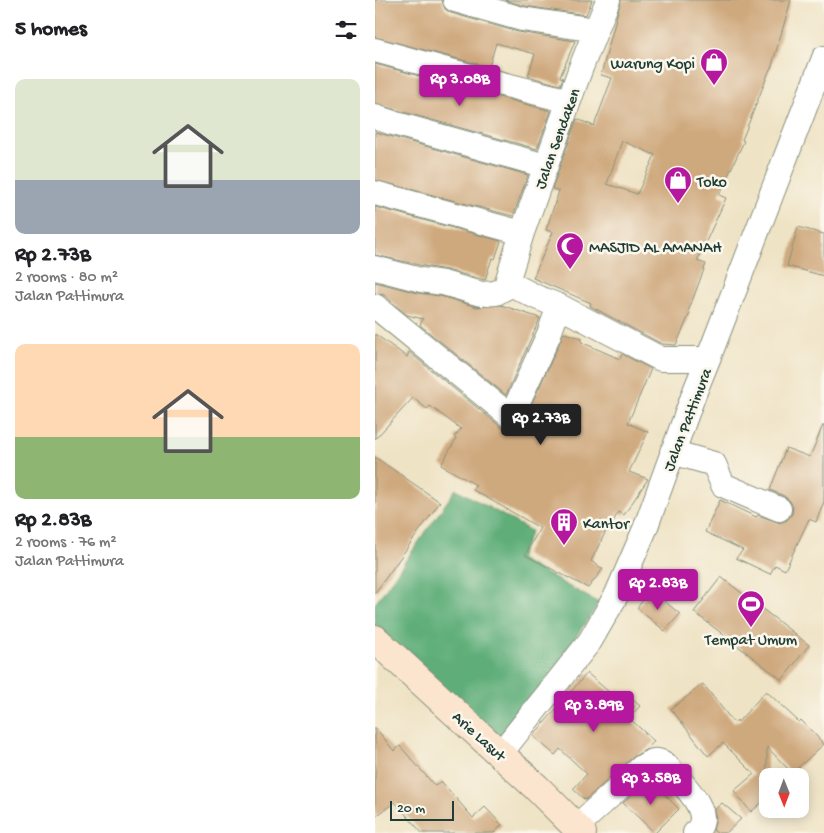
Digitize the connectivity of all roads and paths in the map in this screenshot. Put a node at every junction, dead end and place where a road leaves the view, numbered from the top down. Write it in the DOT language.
graph roads {
  1 [pos="455,0"];
  2 [pos="608,0"];
  3 [pos="596,30"];
  4 [pos="375,50"];
  5 [pos="824,58"];
  6 [pos="569,101"];
  7 [pos="375,117"];
  8 [pos="546,166"];
  9 [pos="375,193"];
  10 [pos="522,233"];
  11 [pos="375,268"];
  12 [pos="509,281"];
  13 [pos="375,306"];
  14 [pos="559,306"];
  15 [pos="708,359"];
  16 [pos="672,452"];
  17 [pos="779,509"];
  18 [pos="375,640"];
  19 [pos="500,754"];
  20 [pos="579,830"];
  21 [pos="695,833"];
  1 -- 3 [label="street"];
  2 -- 3 [label="street, Jalan Sendaken"];
  3 -- 6 [label="street, Jalan Sendaken"];
  4 -- 6 [label="street"];
  5 -- 15 [label="street, Jalan Pattimura"];
  6 -- 8 [label="street, Jalan Sendaken"];
  7 -- 8 [label="street"];
  8 -- 10 [label="street, Jalan Sendaken"];
  9 -- 10 [label="street"];
  10 -- 12 [label="street, Jalan Sendaken"];
  11 -- 12 [label="street"];
  12 -- 14 [label="street"];
  13 -- 14 [label="street"];
  14 -- 15 [label="street"];
  15 -- 16 [label="street, Jalan Pattimura"];
  16 -- 17 [label="street"];
  16 -- 19 [label="street, Jalan Pattimura"];
  18 -- 19 [label="main road, Arie Lasut"];
  19 -- 20 [label="main road, Arie Lasut"];
  20 -- 21 [label="street"];
}
